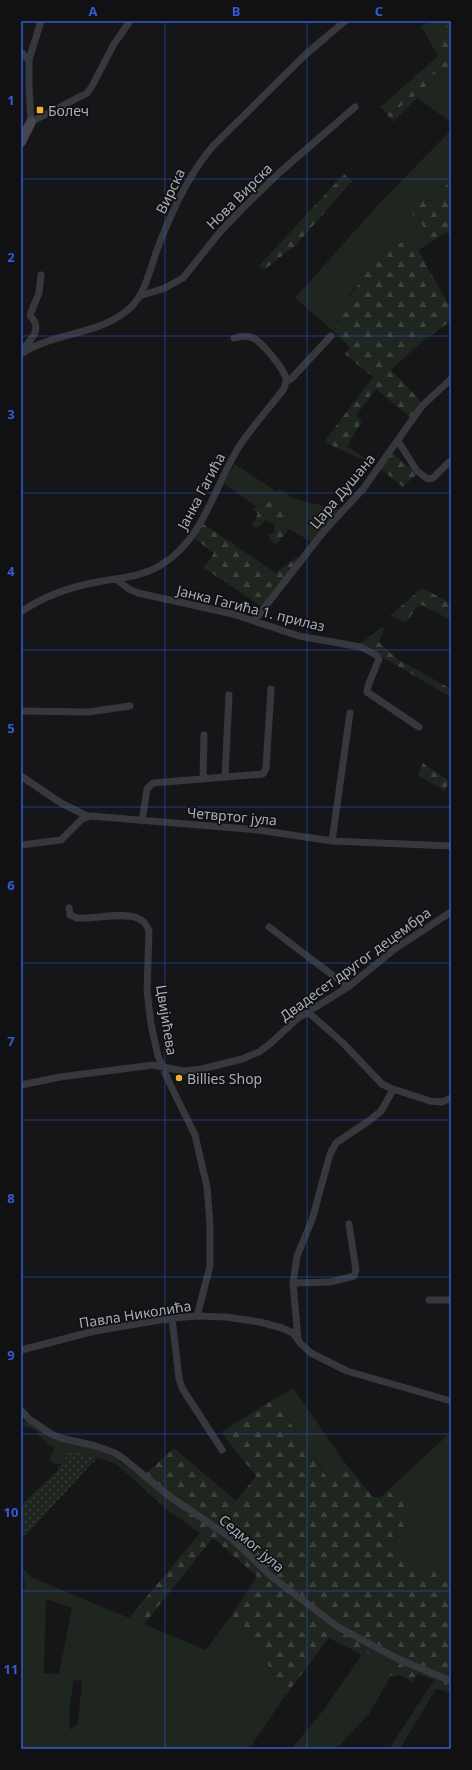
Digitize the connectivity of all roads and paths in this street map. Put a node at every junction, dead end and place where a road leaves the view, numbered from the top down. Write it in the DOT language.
graph roads {
  1 [pos="41,21"];
  2 [pos="130,21"];
  3 [pos="345,21"];
  4 [pos="21,52"];
  5 [pos="29,60"];
  6 [pos="355,107"];
  7 [pos="32,122"];
  8 [pos="21,142"];
  9 [pos="41,275"];
  10 [pos="140,296"];
  11 [pos="331,336"];
  12 [pos="234,338"];
  13 [pos="21,351"];
  14 [pos="21,354"];
  15 [pos="451,379"];
  16 [pos="286,382"];
  17 [pos="398,441"];
  18 [pos="449,462"];
  19 [pos="116,579"];
  20 [pos="21,612"];
  21 [pos="254,621"];
  22 [pos="271,689"];
  23 [pos="229,695"];
  24 [pos="130,706"];
  25 [pos="21,711"];
  26 [pos="350,713"];
  27 [pos="419,727"];
  28 [pos="204,735"];
  29 [pos="21,776"];
  30 [pos="225,777"];
  31 [pos="203,779"];
  32 [pos="87,816"];
  33 [pos="142,821"];
  34 [pos="332,841"];
  35 [pos="21,845"];
  36 [pos="451,846"];
  37 [pos="69,908"];
  38 [pos="451,912"];
  39 [pos="269,927"];
  40 [pos="348,987"];
  41 [pos="308,1012"];
  42 [pos="161,1065"];
  43 [pos="21,1085"];
  44 [pos="393,1090"];
  45 [pos="450,1100"];
  46 [pos="349,1224"];
  47 [pos="293,1283"];
  48 [pos="429,1300"];
  49 [pos="451,1300"];
  50 [pos="197,1316"];
  51 [pos="172,1318"];
  52 [pos="298,1339"];
  53 [pos="21,1350"];
  54 [pos="451,1401"];
  55 [pos="21,1410"];
  56 [pos="222,1450"];
  57 [pos="451,1681"];
  1 -- 5 [label="street"];
  2 -- 7 [label="street"];
  3 -- 10 [label="street, Вирска"];
  4 -- 5 [label="street"];
  5 -- 7 [label="street"];
  6 -- 10 [label="street, Нова Вирска"];
  7 -- 8 [label="street"];
  9 -- 13 [label="street"];
  10 -- 14 [label="street, Вирска"];
  11 -- 16 [label="street, Јанка Гагића"];
  12 -- 16 [label="street"];
  15 -- 17 [label="street, Цара Душана"];
  16 -- 19 [label="street, Јанка Гагића"];
  17 -- 18 [label="street"];
  17 -- 21 [label="street, Цара Душана"];
  19 -- 20 [label="street, Јанка Гагића"];
  19 -- 21 [label="street, Јанка Гагића 1. прилаз"];
  21 -- 27 [label="street, Јанка Гагића 1. прилаз"];
  22 -- 30 [label="street"];
  23 -- 30 [label="street"];
  24 -- 25 [label="street"];
  26 -- 34 [label="street"];
  28 -- 31 [label="street"];
  29 -- 32 [label="street"];
  30 -- 31 [label="street"];
  31 -- 33 [label="street"];
  32 -- 33 [label="street, Четвртог јула"];
  32 -- 35 [label="street"];
  33 -- 34 [label="street, Четвртог јула"];
  34 -- 36 [label="street, Четвртог јула"];
  37 -- 42 [label="street, Цвијићева"];
  38 -- 40 [label="street, Двадесет другог децембра"];
  39 -- 40 [label="street"];
  40 -- 41 [label="street, Двадесет другог децембра"];
  41 -- 42 [label="street, Двадесет другог децембра"];
  41 -- 44 [label="street"];
  42 -- 43 [label="street, Двадесет другог децембра"];
  42 -- 50 [label="street, Цвијићева"];
  44 -- 45 [label="street"];
  44 -- 47 [label="street"];
  46 -- 47 [label="street"];
  47 -- 52 [label="street"];
  48 -- 49 [label="street"];
  50 -- 51 [label="street, Павла Николића"];
  50 -- 52 [label="street, Павла Николића"];
  51 -- 53 [label="street, Павла Николића"];
  51 -- 56 [label="street"];
  52 -- 54 [label="street, Павла Николића"];
  55 -- 57 [label="street, Седмог јула"];
}
